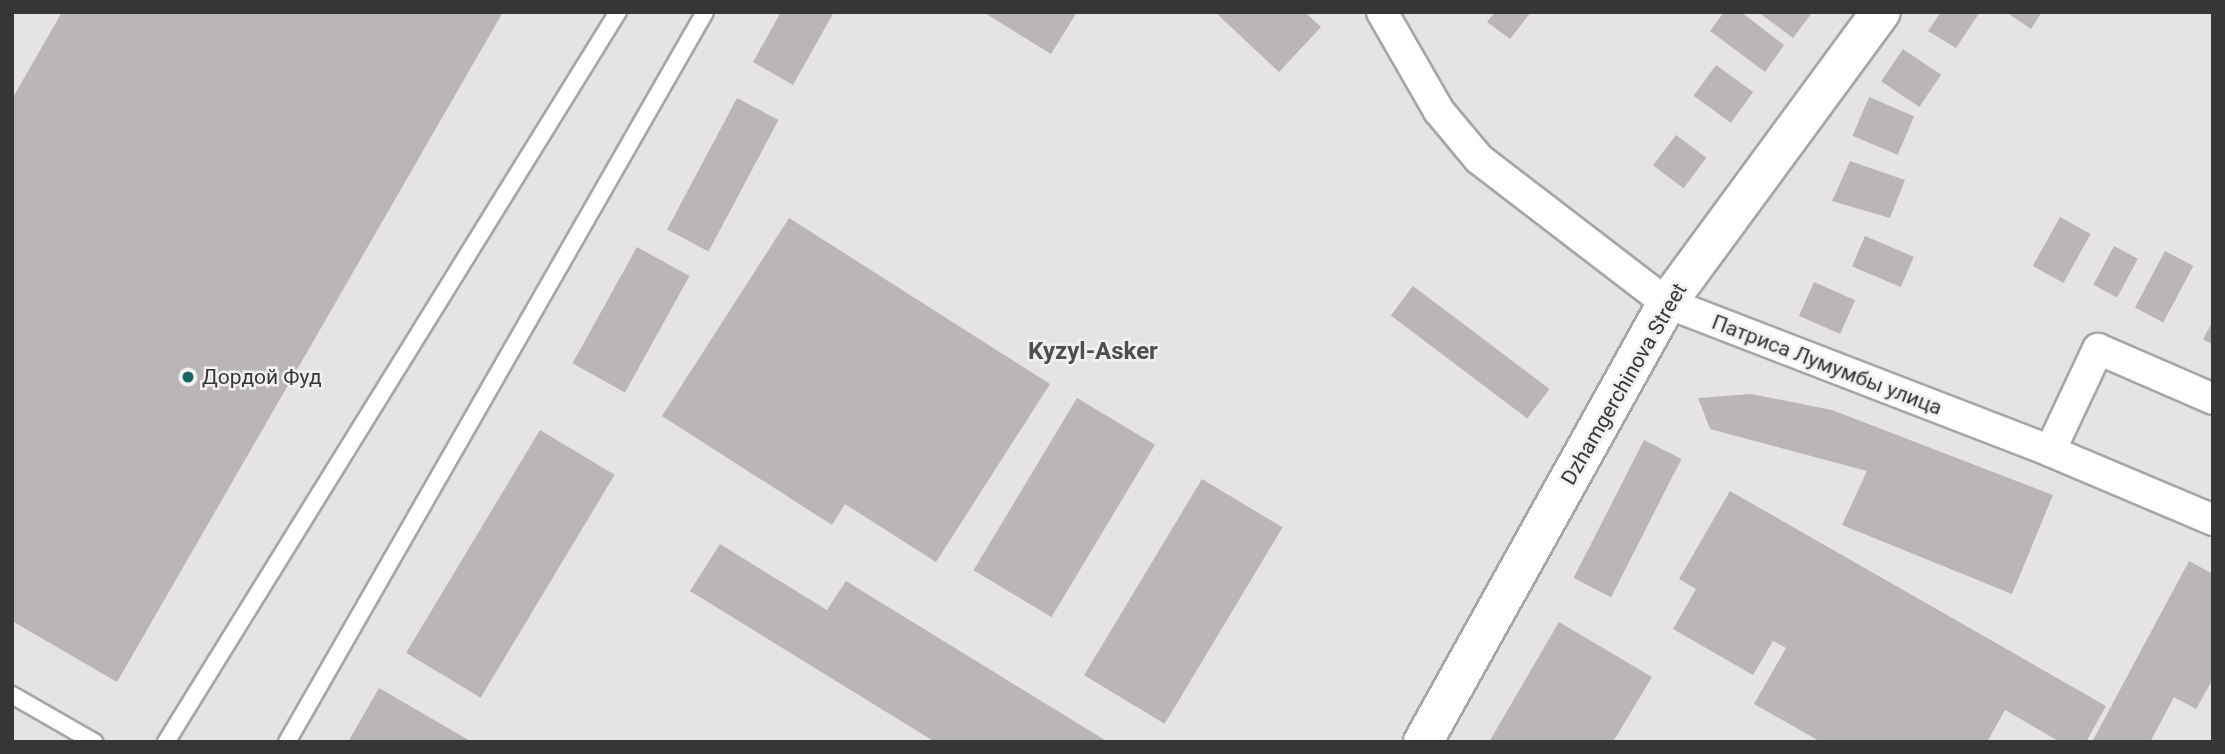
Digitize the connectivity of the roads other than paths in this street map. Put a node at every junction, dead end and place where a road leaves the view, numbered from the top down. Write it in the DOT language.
graph roads {
  1 [pos="618,12"];
  2 [pos="705,12"];
  3 [pos="1382,12"];
  4 [pos="1881,12"];
  5 [pos="1667,303"];
  6 [pos="2213,400"];
  7 [pos="2050,451"];
  8 [pos="2213,520"];
  9 [pos="12,695"];
  10 [pos="94,742"];
  11 [pos="166,742"];
  12 [pos="287,742"];
  13 [pos="1423,742"];
  1 -- 11 [label="lane"];
  2 -- 12 [label="lane"];
  3 -- 5 [label="street, Патриса Лумумбы улица"];
  4 -- 5 [label="street, Dzhamgerchinova Street"];
  5 -- 7 [label="street, Патриса Лумумбы улица"];
  5 -- 13 [label="street, Dzhamgerchinova Street"];
  6 -- 7 [label="street"];
  7 -- 8 [label="street, Патриса Лумумбы улица"];
  9 -- 10 [label="lane"];
}
